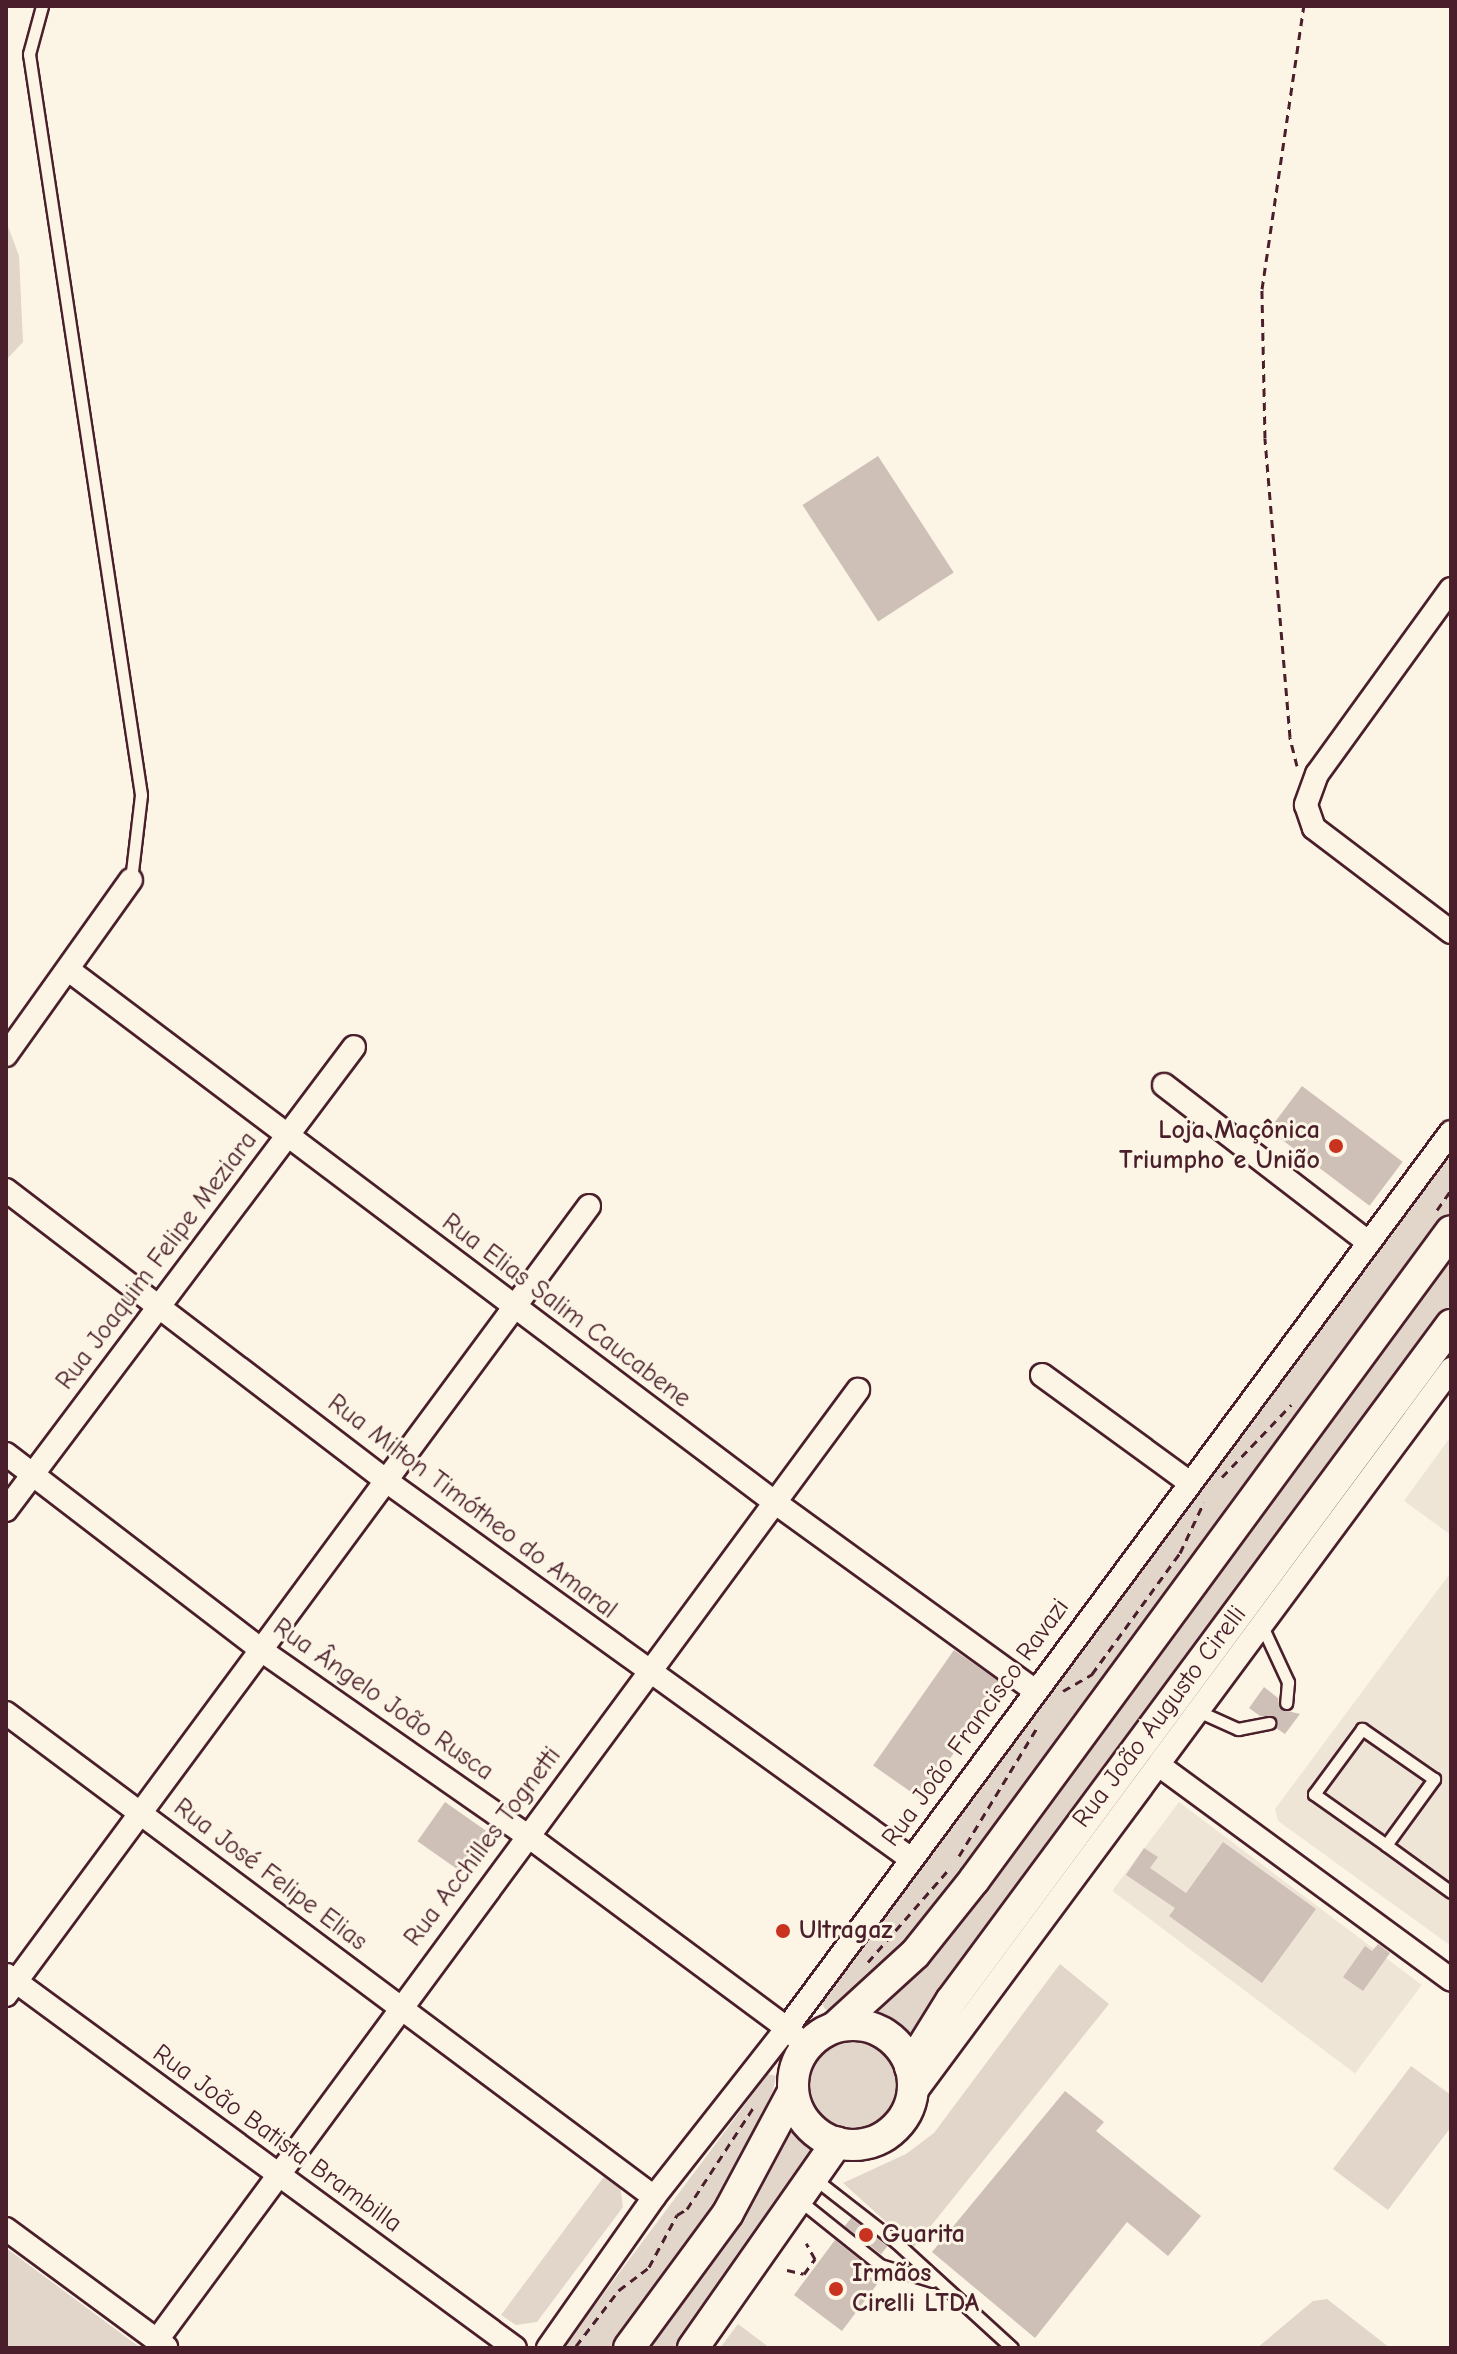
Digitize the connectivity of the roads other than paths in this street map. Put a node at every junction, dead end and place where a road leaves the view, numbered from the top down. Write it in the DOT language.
graph roads {
  1 [pos="42,6"];
  2 [pos="1451,589"];
  3 [pos="131,880"];
  4 [pos="1451,932"];
  5 [pos="70,971"];
  6 [pos="354,1047"];
  7 [pos="6,1055"];
  8 [pos="1164,1085"];
  9 [pos="1451,1132"];
  10 [pos="287,1136"];
  11 [pos="6,1190"];
  12 [pos="589,1206"];
  13 [pos="1443,1222"];
  14 [pos="1368,1242"];
  15 [pos="159,1305"];
  16 [pos="514,1306"];
  17 [pos="1451,1325"];
  18 [pos="1451,1369"];
  19 [pos="1042,1375"];
  20 [pos="858,1390"];
  21 [pos="6,1454"];
  22 [pos="32,1473"];
  23 [pos="385,1480"];
  24 [pos="1197,1491"];
  25 [pos="773,1501"];
  26 [pos="6,1510"];
  27 [pos="1262,1626"];
  28 [pos="261,1650"];
  29 [pos="647,1670"];
  30 [pos="1043,1693"];
  31 [pos="1286,1703"];
  32 [pos="1200,1712"];
  33 [pos="6,1713"];
  34 [pos="1269,1723"];
  35 [pos="1160,1766"];
  36 [pos="140,1813"];
  37 [pos="528,1836"];
  38 [pos="1386,1845"];
  39 [pos="911,1859"];
  40 [pos="1451,1892"];
  41 [pos="1451,1980"];
  42 [pos="9,1984"];
  43 [pos="400,2006"];
  44 [pos="835,2027"];
  45 [pos="797,2038"];
  46 [pos="911,2082"];
  47 [pos="793,2092"];
  48 [pos="837,2142"];
  49 [pos="278,2176"];
  50 [pos="807,2189"];
  51 [pos="654,2197"];
  52 [pos="6,2229"];
  53 [pos="933,2281"];
  54 [pos="162,2344"];
  55 [pos="515,2348"];
  56 [pos="548,2348"];
  57 [pos="629,2348"];
  58 [pos="693,2348"];
  59 [pos="1012,2348"];
  1 -- 3 [label="lane"];
  2 -- 4 [label="street"];
  3 -- 5 [label="street"];
  5 -- 7 [label="street"];
  5 -- 10 [label="street, Rua Elias Salim Caucabene"];
  6 -- 10 [label="street, Rua Joaquim Felipe Meziara"];
  8 -- 14 [label="street"];
  9 -- 14 [label="street, Rua João Francisco Ravazi"];
  10 -- 15 [label="street, Rua Joaquim Felipe Meziara"];
  10 -- 16 [label="street, Rua Elias Salim Caucabene"];
  11 -- 15 [label="street, Rua Milton Timótheo do Amaral"];
  12 -- 16 [label="street"];
  13 -- 44 [label="main road"];
  14 -- 24 [label="street, Rua João Francisco Ravazi"];
  15 -- 22 [label="street, Rua Joaquim Felipe Meziara"];
  15 -- 23 [label="street, Rua Milton Timótheo do Amaral"];
  16 -- 23 [label="street"];
  16 -- 25 [label="street, Rua Elias Salim Caucabene"];
  17 -- 46 [label="main road"];
  18 -- 27 [label="street, Rua João Augusto Cirelli"];
  19 -- 24 [label="street"];
  20 -- 25 [label="street, Rua Acchilles Tognetti"];
  21 -- 22 [label="street, Rua Ângelo João Rusca"];
  22 -- 26 [label="street, Rua Joaquim Felipe Meziara"];
  22 -- 28 [label="street, Rua Ângelo João Rusca"];
  23 -- 28 [label="street"];
  23 -- 29 [label="street, Rua Milton Timótheo do Amaral"];
  24 -- 30 [label="street, Rua João Francisco Ravazi"];
  25 -- 29 [label="street, Rua Acchilles Tognetti"];
  25 -- 30 [label="street, Rua Elias Salim Caucabene"];
  27 -- 31 [label="lane"];
  27 -- 32 [label="street, Rua João Augusto Cirelli"];
  28 -- 36 [label="street"];
  28 -- 37 [label="street, Rua Ângelo João Rusca"];
  29 -- 37 [label="street, Rua Acchilles Tognetti"];
  29 -- 39 [label="street, Rua Milton Timótheo do Amaral"];
  30 -- 39 [label="street, Rua João Francisco Ravazi"];
  32 -- 34 [label="lane"];
  32 -- 35 [label="street, Rua João Augusto Cirelli"];
  33 -- 36 [label="street, Rua José Felipe Elias"];
  35 -- 41 [label="street"];
  35 -- 46 [label="street, Rua João Augusto Cirelli"];
  36 -- 42 [label="street"];
  36 -- 43 [label="street, Rua José Felipe Elias"];
  37 -- 43 [label="street, Rua Acchilles Tognetti"];
  37 -- 45 [label="street, Rua Ângelo João Rusca"];
  38 -- 38 [label="lane"];
  38 -- 40 [label="lane"];
  39 -- 45 [label="street, Rua João Francisco Ravazi"];
  42 -- 49 [label="street, Rua João Batista Brambilla"];
  43 -- 49 [label="street, Rua Acchilles Tognetti"];
  43 -- 51 [label="street, Rua José Felipe Elias"];
  44 -- 45 [label="main road"];
  44 -- 46 [label="main road"];
  45 -- 47 [label="main road"];
  45 -- 51 [label="street, Rua João Francisco Ravazi"];
  46 -- 48 [label="main road"];
  47 -- 48 [label="main road"];
  47 -- 57 [label="main road"];
  48 -- 50 [label="main road"];
  49 -- 54 [label="street, Rua Acchilles Tognetti"];
  49 -- 55 [label="street, Rua João Batista Brambilla"];
  50 -- 53 [label="lane"];
  50 -- 53 [label="lane"];
  50 -- 58 [label="main road"];
  51 -- 56 [label="street, Rua João Francisco Ravazi"];
  52 -- 54 [label="street"];
  53 -- 59 [label="lane"];
}
